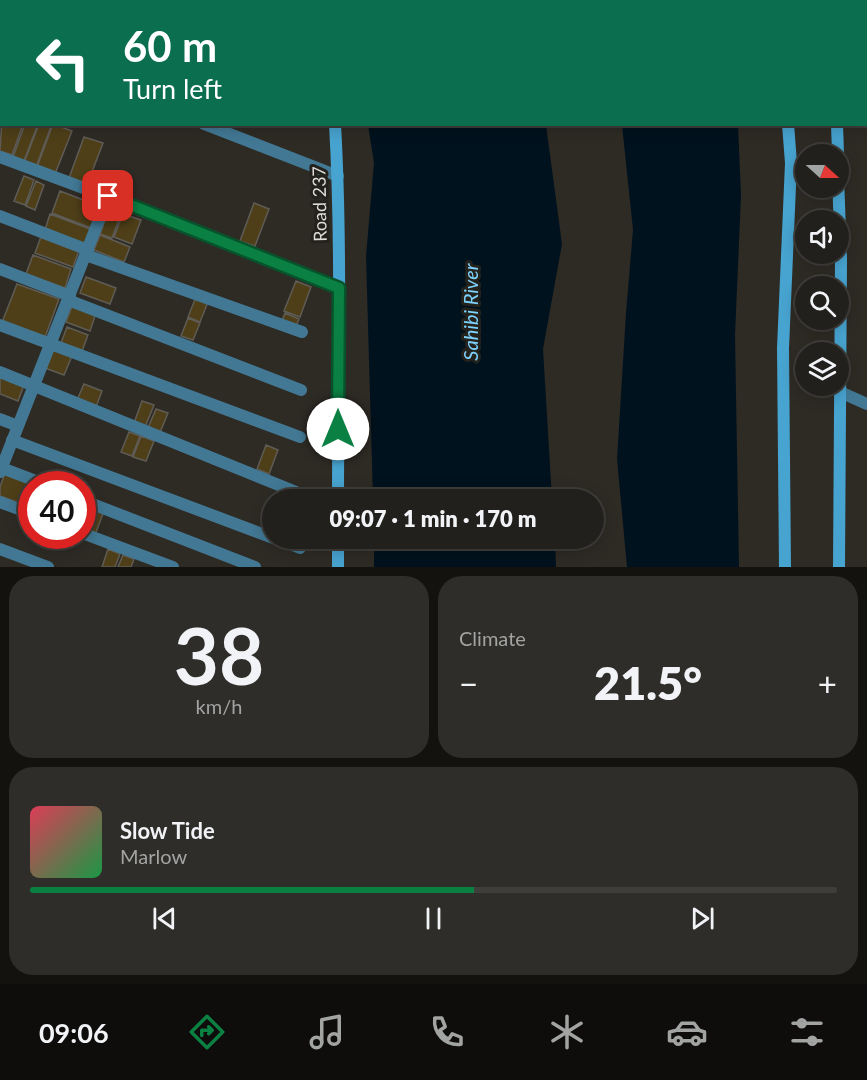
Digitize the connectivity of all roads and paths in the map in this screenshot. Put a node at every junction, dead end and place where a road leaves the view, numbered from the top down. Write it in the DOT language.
graph roads {
  1 [pos="209,126"];
  2 [pos="335,126"];
  3 [pos="788,126"];
  4 [pos="837,126"];
  5 [pos="838,144"];
  6 [pos="0,157"];
  7 [pos="338,176"];
  8 [pos="108,196"];
  9 [pos="838,198"];
  10 [pos="0,216"];
  11 [pos="87,252"];
  12 [pos="0,269"];
  13 [pos="339,288"];
  14 [pos="69,298"];
  15 [pos="0,325"];
  16 [pos="302,332"];
  17 [pos="840,342"];
  18 [pos="51,345"];
  19 [pos="0,372"];
  20 [pos="34,385"];
  21 [pos="301,390"];
  22 [pos="840,396"];
  23 [pos="849,396"];
  24 [pos="867,404"];
  25 [pos="0,419"];
  26 [pos="18,426"];
  27 [pos="300,437"];
  28 [pos="12,440"];
  29 [pos="1,470"];
  30 [pos="18,476"];
  31 [pos="289,489"];
  32 [pos="338,489"];
  33 [pos="0,502"];
  34 [pos="96,505"];
  35 [pos="18,509"];
  36 [pos="262,534"];
  37 [pos="96,538"];
  38 [pos="0,549"];
  39 [pos="338,549"];
  40 [pos="48,567"];
  41 [pos="173,567"];
  42 [pos="255,567"];
  43 [pos="338,567"];
  44 [pos="785,567"];
  45 [pos="839,567"];
  1 -- 7 [label="street"];
  2 -- 7 [label="street, Road 237"];
  3 -- 44 [label="street"];
  4 -- 5 [label="street"];
  6 -- 8 [label="street"];
  7 -- 13 [label="street, Road 237"];
  8 -- 11 [label="street"];
  8 -- 13 [label="street"];
  9 -- 17 [label="street"];
  10 -- 11 [label="street"];
  11 -- 14 [label="street"];
  11 -- 16 [label="street"];
  12 -- 14 [label="street"];
  13 -- 32 [label="street, Road 237"];
  14 -- 18 [label="street"];
  14 -- 21 [label="street"];
  15 -- 18 [label="street"];
  18 -- 20 [label="street"];
  18 -- 27 [label="street"];
  19 -- 20 [label="street"];
  20 -- 26 [label="street"];
  20 -- 31 [label="street"];
  22 -- 45 [label="street"];
  23 -- 24 [label="street"];
  25 -- 26 [label="street"];
  26 -- 28 [label="street"];
  28 -- 29 [label="street"];
  28 -- 36 [label="street"];
  29 -- 30 [label="street"];
  33 -- 35 [label="street"];
  34 -- 42 [label="street"];
  37 -- 41 [label="street"];
  38 -- 40 [label="street"];
  39 -- 43 [label="street"];
}
